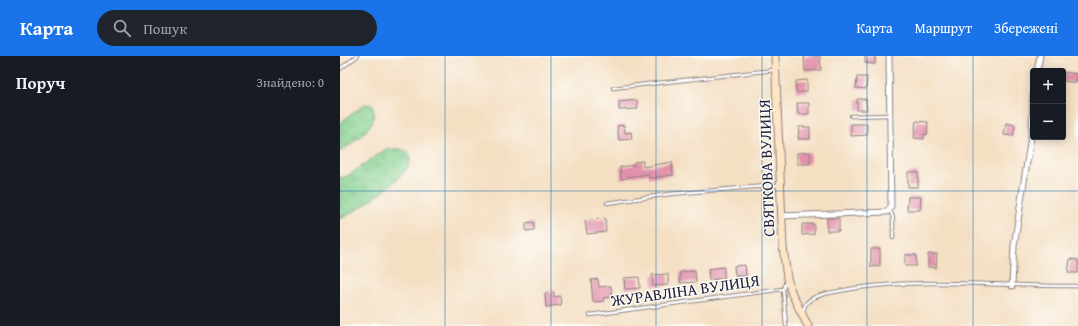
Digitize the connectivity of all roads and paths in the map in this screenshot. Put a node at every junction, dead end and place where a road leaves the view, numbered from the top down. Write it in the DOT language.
graph roads {
  1 [pos="357,56"];
  2 [pos="775,56"];
  3 [pos="889,56"];
  4 [pos="1040,56"];
  5 [pos="1038,68"];
  6 [pos="340,69"];
  7 [pos="776,69"];
  8 [pos="613,88"];
  9 [pos="1033,104"];
  10 [pos="889,115"];
  11 [pos="851,116"];
  12 [pos="780,185"];
  13 [pos="607,202"];
  14 [pos="890,210"];
  15 [pos="781,216"];
  16 [pos="893,238"];
  17 [pos="787,278"];
  18 [pos="1012,286"];
  19 [pos="1078,286"];
  20 [pos="783,289"];
  21 [pos="803,313"];
  22 [pos="590,315"];
  23 [pos="786,326"];
  24 [pos="808,326"];
  1 -- 6 [label="lane"];
  2 -- 7 [label="main road, СВЯТКОВА ВУЛИЦЯ"];
  3 -- 10 [label="street"];
  4 -- 5 [label="street"];
  7 -- 8 [label="lane"];
  7 -- 12 [label="main road, СВЯТКОВА ВУЛИЦЯ"];
  9 -- 18 [label="street"];
  10 -- 11 [label="lane"];
  10 -- 14 [label="street"];
  12 -- 13 [label="lane"];
  12 -- 15 [label="main road, СВЯТКОВА ВУЛИЦЯ"];
  14 -- 15 [label="street"];
  14 -- 16 [label="lane"];
  15 -- 17 [label="main road, СВЯТКОВА ВУЛИЦЯ"];
  17 -- 20 [label="lane"];
  17 -- 21 [label="main road, СВЯТКОВА ВУЛИЦЯ"];
  18 -- 19 [label="lane"];
  18 -- 21 [label="lane"];
  20 -- 22 [label="lane, ЖУРАВЛІНА ВУЛИЦЯ"];
  20 -- 23 [label="lane"];
  21 -- 24 [label="main road, СВЯТКОВА ВУЛИЦЯ"];
}
